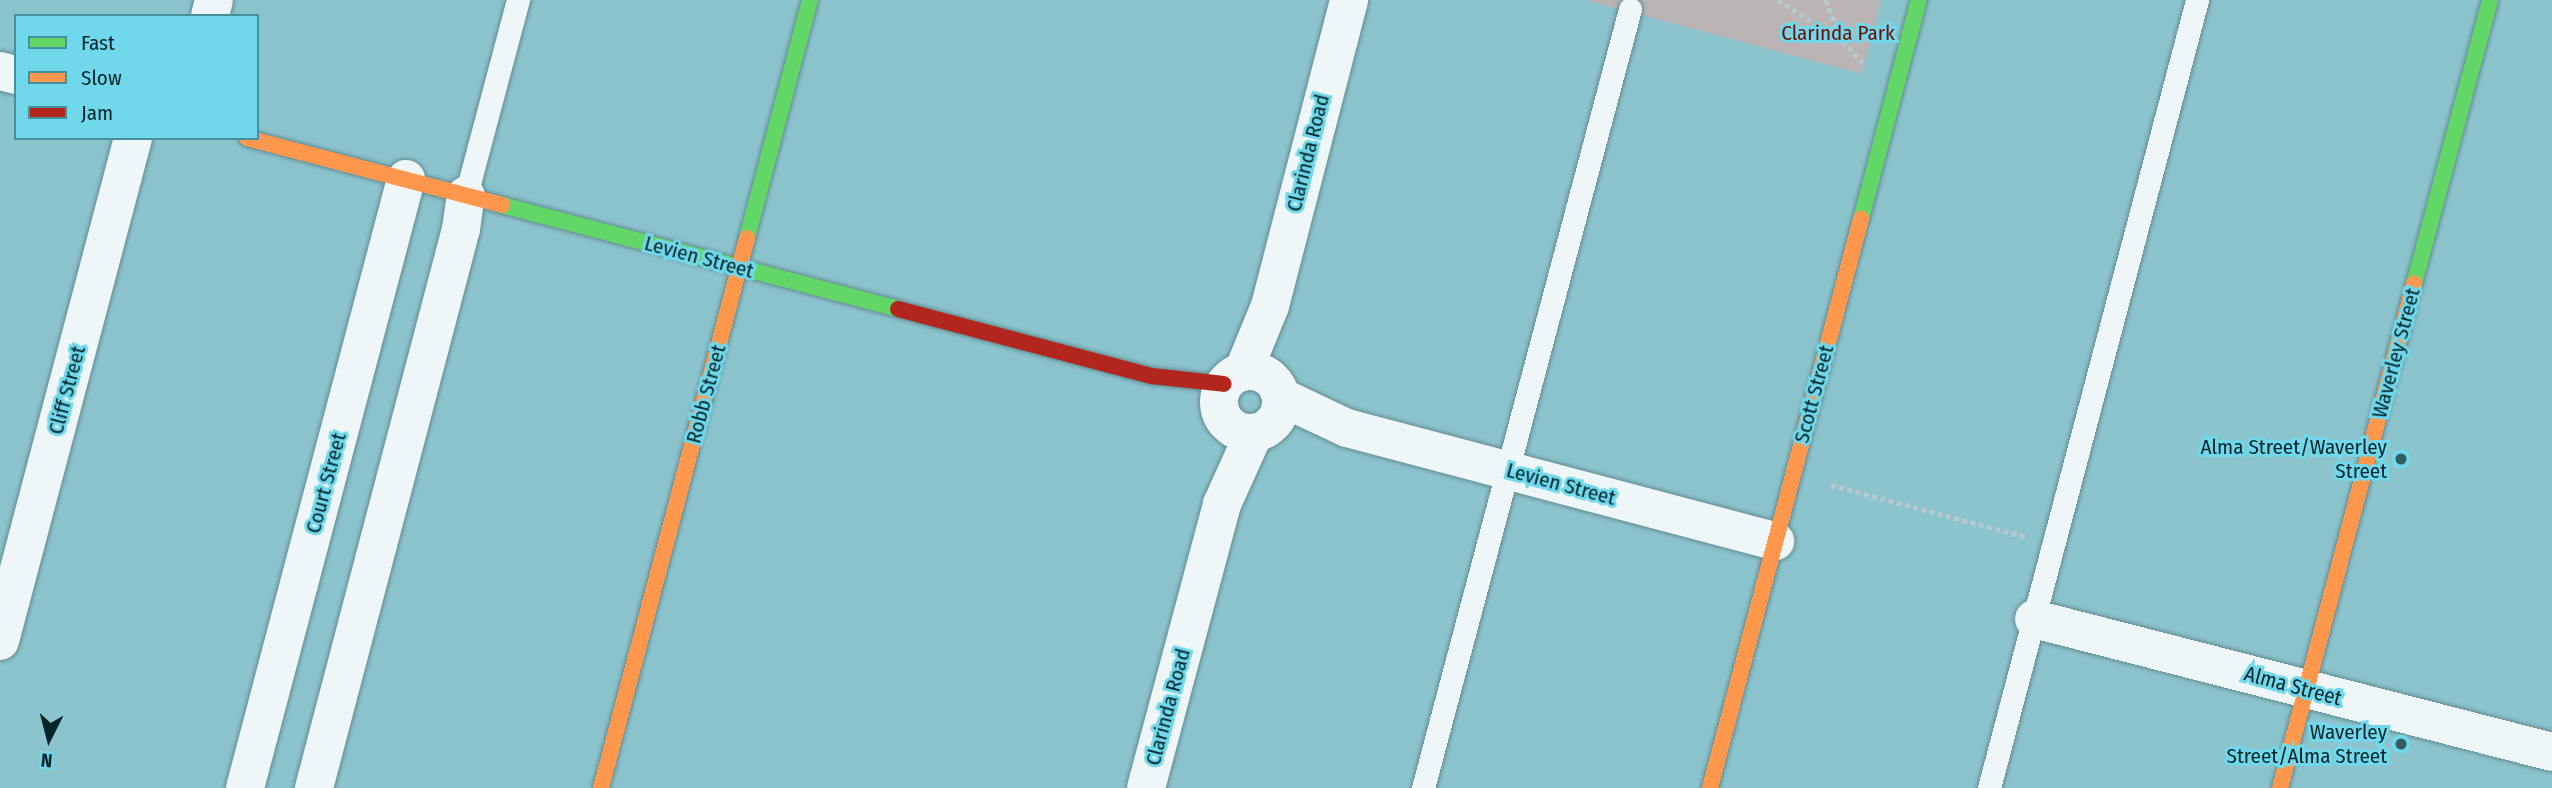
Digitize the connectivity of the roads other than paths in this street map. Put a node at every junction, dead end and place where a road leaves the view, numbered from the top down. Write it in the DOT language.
graph roads {
  1 [pos="518,0"];
  2 [pos="810,0"];
  3 [pos="1349,0"];
  4 [pos="1919,0"];
  5 [pos="2197,0"];
  6 [pos="2490,0"];
  7 [pos="1630,9"];
  8 [pos="132,140"];
  9 [pos="255,140"];
  10 [pos="406,179"];
  11 [pos="466,195"];
  12 [pos="741,267"];
  13 [pos="1152,376"];
  14 [pos="1249,403"];
  15 [pos="1508,470"];
  16 [pos="1775,541"];
  17 [pos="2034,619"];
  18 [pos="0,641"];
  19 [pos="2306,689"];
  20 [pos="2552,752"];
  21 [pos="245,788"];
  22 [pos="314,788"];
  23 [pos="601,788"];
  24 [pos="1146,788"];
  25 [pos="1423,788"];
  26 [pos="1710,788"];
  27 [pos="1989,788"];
  28 [pos="2280,788"];
  1 -- 11 [label="lane"];
  2 -- 12 [label="street, Robb Street"];
  3 -- 14 [label="street, Clarinda Road"];
  4 -- 16 [label="street, Scott Street"];
  5 -- 17 [label="lane"];
  6 -- 19 [label="street, Waverley Street"];
  7 -- 15 [label="lane"];
  8 -- 18 [label="street, Cliff Street"];
  9 -- 10 [label="street, Levien Street"];
  10 -- 11 [label="street, Levien Street"];
  10 -- 21 [label="street, Court Street"];
  11 -- 12 [label="street, Levien Street"];
  11 -- 22 [label="street"];
  12 -- 13 [label="street, Levien Street"];
  12 -- 23 [label="street, Robb Street"];
  13 -- 14 [label="street, Levien Street"];
  14 -- 15 [label="street, Levien Street"];
  14 -- 24 [label="street, Clarinda Road"];
  15 -- 16 [label="street, Levien Street"];
  15 -- 25 [label="lane"];
  16 -- 26 [label="street, Scott Street"];
  17 -- 19 [label="street, Alma Street"];
  17 -- 27 [label="lane"];
  19 -- 20 [label="street, Alma Street"];
  19 -- 28 [label="street, Waverley Street"];
}
